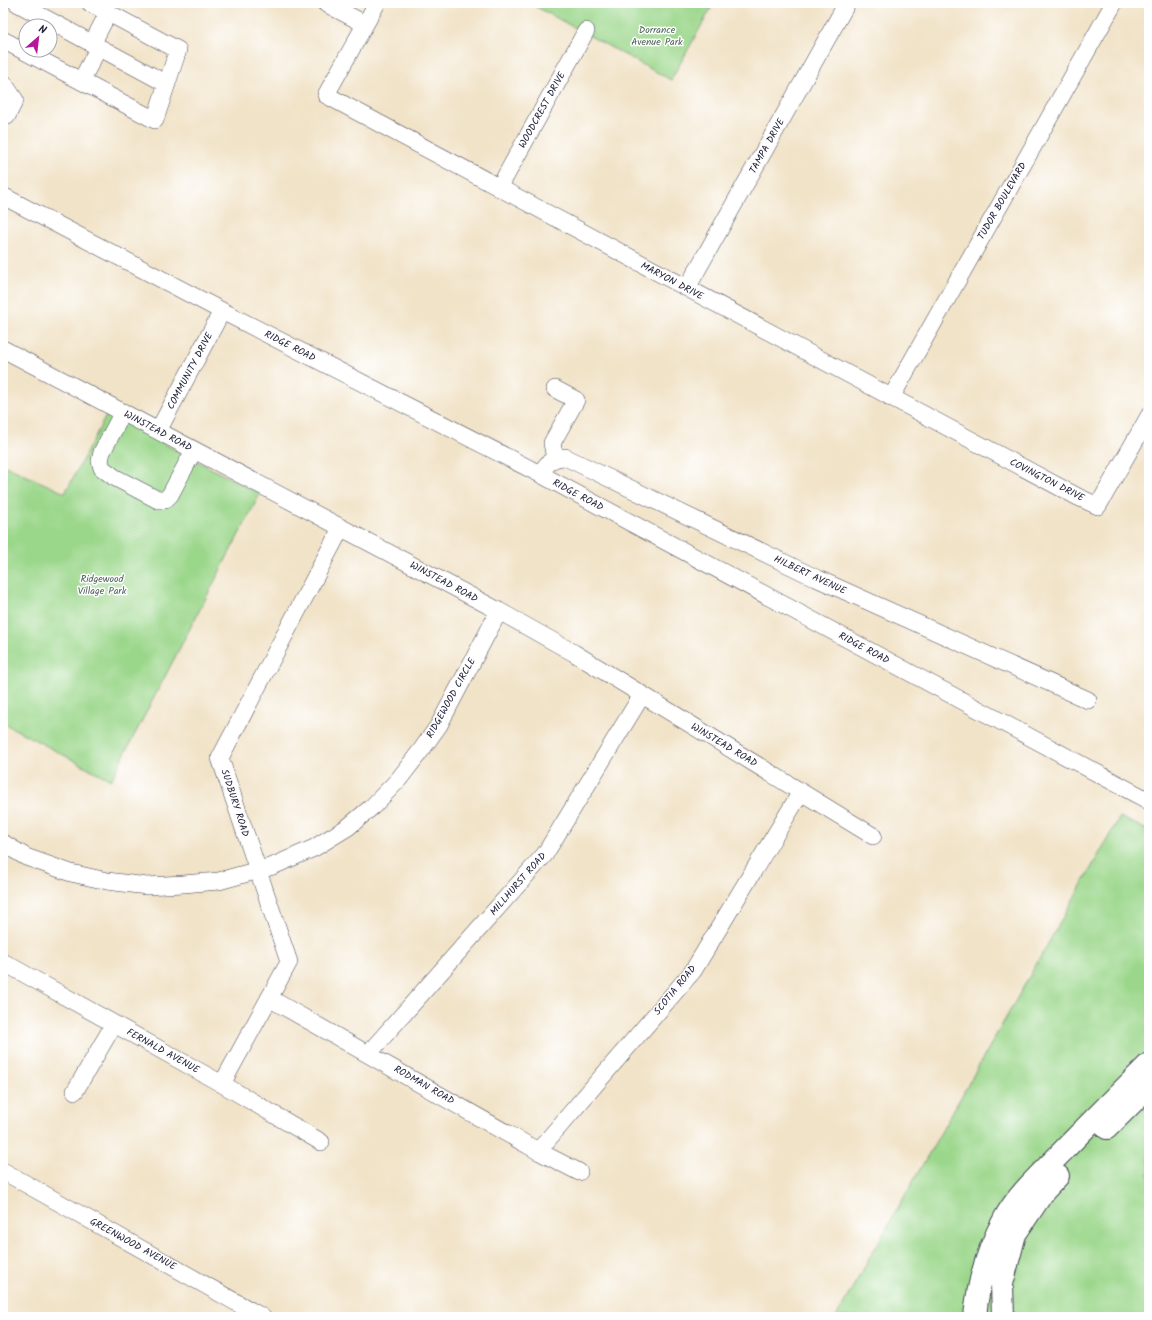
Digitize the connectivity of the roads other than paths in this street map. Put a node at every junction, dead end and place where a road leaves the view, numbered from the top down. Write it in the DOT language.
graph roads {
  1 [pos="16,3"];
  2 [pos="90,3"];
  3 [pos="325,3"];
  4 [pos="377,3"];
  5 [pos="847,3"];
  6 [pos="1114,3"];
  7 [pos="108,13"];
  8 [pos="365,24"];
  9 [pos="586,31"];
  10 [pos="3,40"];
  11 [pos="96,46"];
  12 [pos="81,81"];
  13 [pos="167,84"];
  14 [pos="4,87"];
  15 [pos="3,116"];
  16 [pos="499,188"];
  17 [pos="3,196"];
  18 [pos="687,288"];
  19 [pos="222,311"];
  20 [pos="3,349"];
  21 [pos="555,389"];
  22 [pos="890,398"];
  23 [pos="123,412"];
  24 [pos="1149,416"];
  25 [pos="158,431"];
  26 [pos="194,450"];
  27 [pos="990,451"];
  28 [pos="555,459"];
  29 [pos="540,474"];
  30 [pos="340,528"];
  31 [pos="499,611"];
  32 [pos="642,695"];
  33 [pos="1088,700"];
  34 [pos="801,792"];
  35 [pos="1149,801"];
  36 [pos="873,836"];
  37 [pos="3,843"];
  38 [pos="257,870"];
  39 [pos="3,962"];
  40 [pos="269,998"];
  41 [pos="114,1024"];
  42 [pos="368,1054"];
  43 [pos="1149,1064"];
  44 [pos="222,1084"];
  45 [pos="1149,1086"];
  46 [pos="75,1091"];
  47 [pos="321,1142"];
  48 [pos="538,1150"];
  49 [pos="3,1171"];
  50 [pos="579,1172"];
  51 [pos="262,1317"];
  52 [pos="975,1317"];
  53 [pos="1003,1317"];
  1 -- 11 [label="street"];
  2 -- 7 [label="street"];
  3 -- 8 [label="street"];
  4 -- 8 [label="street"];
  5 -- 18 [label="street, TAMPA DRIVE"];
  6 -- 22 [label="street, TUDOR BOULEVARD"];
  7 -- 11 [label="street"];
  7 -- 13 [label="street"];
  8 -- 16 [label="street, MARYON DRIVE"];
  9 -- 16 [label="street, WOODCREST DRIVE"];
  10 -- 12 [label="street"];
  11 -- 12 [label="street"];
  11 -- 13 [label="street"];
  12 -- 13 [label="street"];
  14 -- 15 [label="street"];
  16 -- 18 [label="street, MARYON DRIVE"];
  17 -- 19 [label="street, RIDGE ROAD"];
  18 -- 22 [label="street, MARYON DRIVE"];
  19 -- 25 [label="street, COMMUNITY DRIVE"];
  19 -- 29 [label="street, RIDGE ROAD"];
  20 -- 23 [label="street, WINSTEAD ROAD"];
  21 -- 28 [label="street"];
  22 -- 27 [label="street, MARYON DRIVE"];
  23 -- 25 [label="street, WINSTEAD ROAD"];
  23 -- 26 [label="street"];
  24 -- 27 [label="street, COVINGTON DRIVE"];
  25 -- 26 [label="street, WINSTEAD ROAD"];
  26 -- 30 [label="street, WINSTEAD ROAD"];
  28 -- 29 [label="street"];
  28 -- 33 [label="street, HILBERT AVENUE"];
  29 -- 35 [label="street, RIDGE ROAD"];
  30 -- 31 [label="street, WINSTEAD ROAD"];
  30 -- 38 [label="street, SUDBURY ROAD"];
  31 -- 32 [label="street, WINSTEAD ROAD"];
  31 -- 38 [label="street, RIDGEWOOD CIRCLE"];
  32 -- 34 [label="street, WINSTEAD ROAD"];
  32 -- 42 [label="street, MILLHURST ROAD"];
  34 -- 36 [label="street, WINSTEAD ROAD"];
  34 -- 48 [label="street, SCOTIA ROAD"];
  37 -- 38 [label="street, RIDGEWOOD CIRCLE"];
  38 -- 40 [label="street, SUDBURY ROAD"];
  39 -- 41 [label="street, FERNALD AVENUE"];
  40 -- 42 [label="street, RODMAN ROAD"];
  40 -- 44 [label="street, SUDBURY ROAD"];
  41 -- 44 [label="street, FERNALD AVENUE"];
  41 -- 46 [label="street"];
  42 -- 48 [label="street, RODMAN ROAD"];
  43 -- 52 [label="highway"];
  44 -- 47 [label="street, FERNALD AVENUE"];
  45 -- 53 [label="highway"];
  48 -- 50 [label="street, RODMAN ROAD"];
  49 -- 51 [label="street, GREENWOOD AVENUE"];
}
